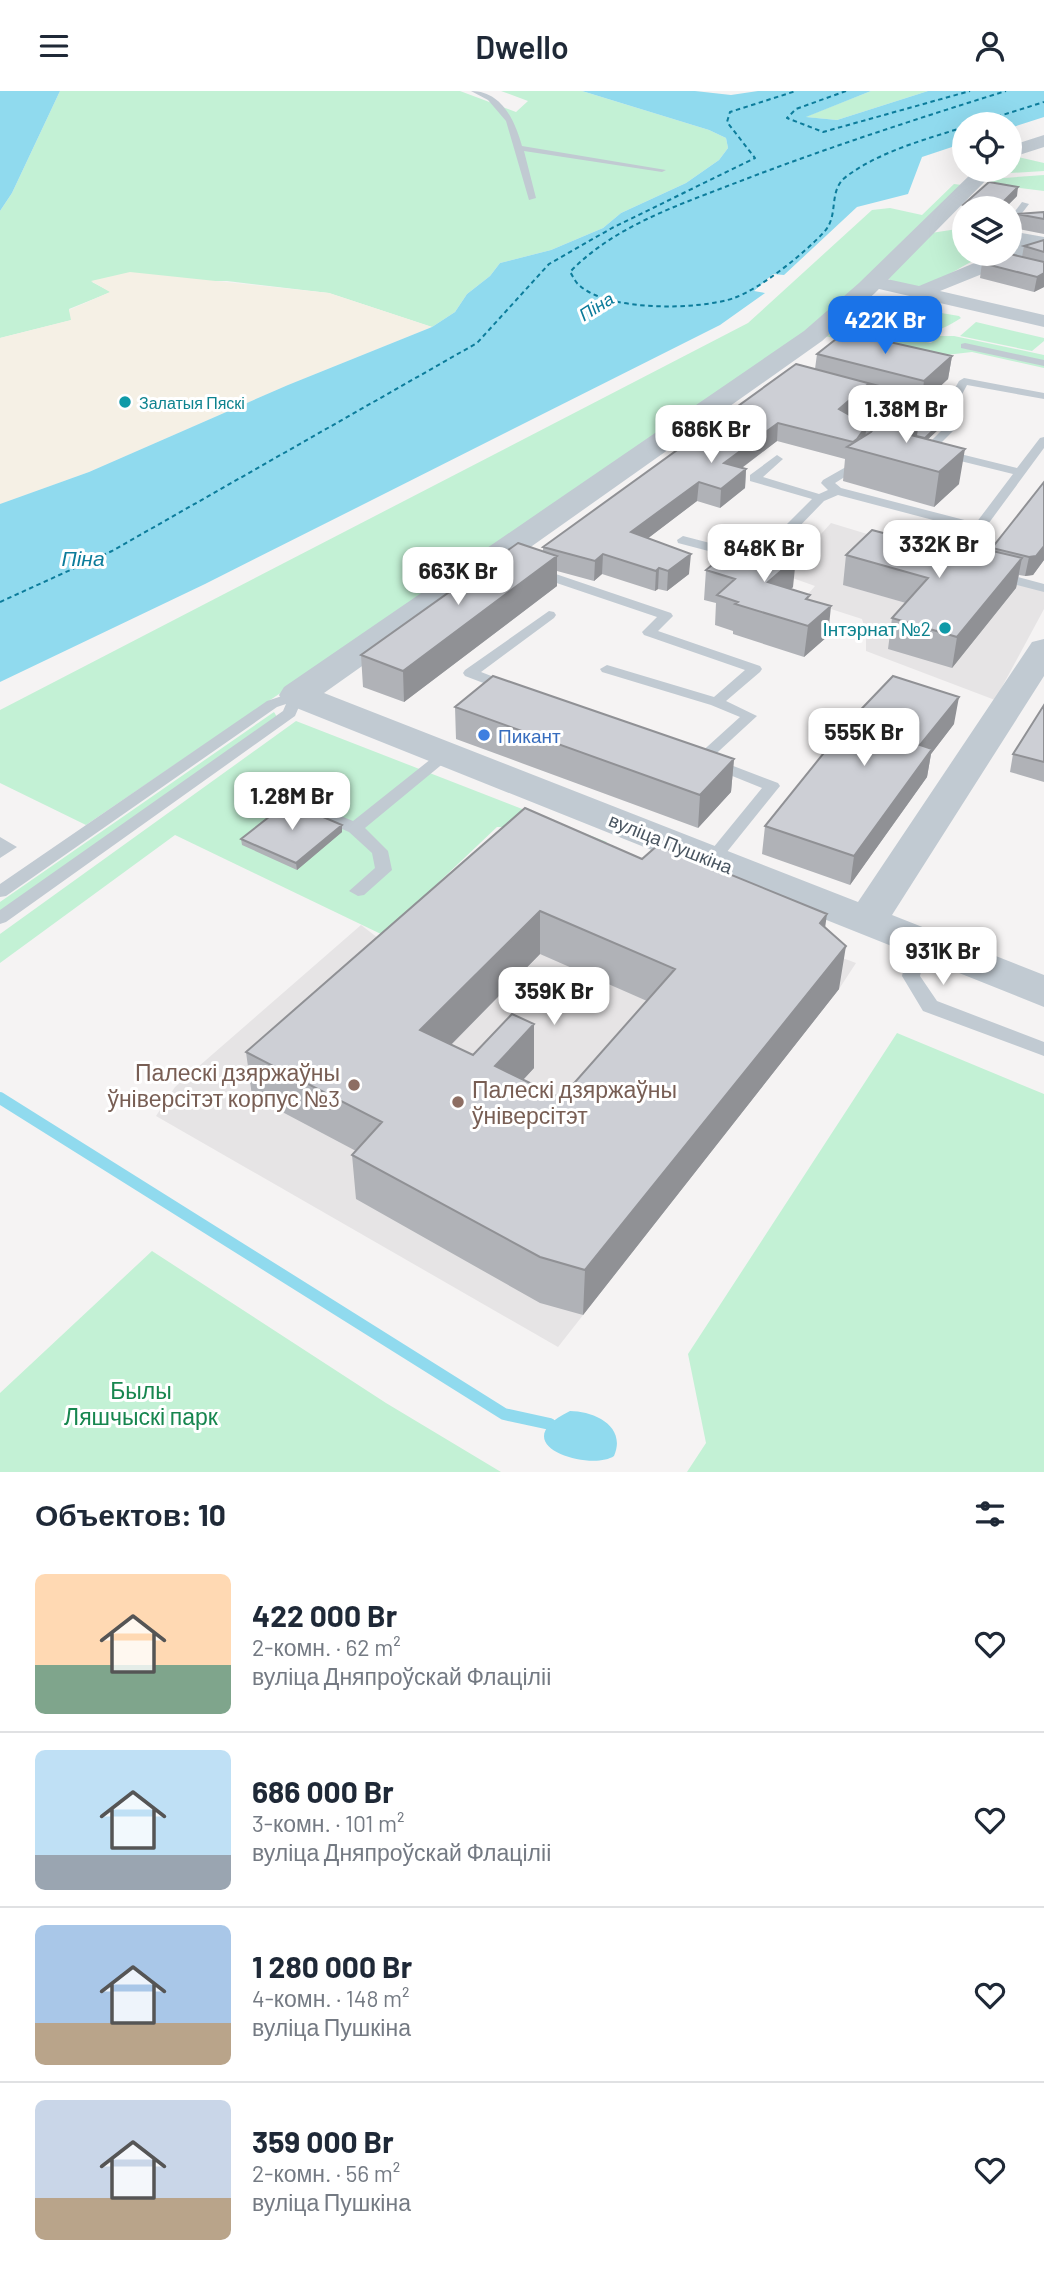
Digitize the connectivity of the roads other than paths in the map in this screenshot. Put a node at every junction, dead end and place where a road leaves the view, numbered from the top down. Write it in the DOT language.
graph roads {
  1 [pos="475,91"];
  2 [pos="1044,141"];
  3 [pos="518,148"];
  4 [pos="1022,148"];
  5 [pos="619,162"];
  6 [pos="663,170"];
  7 [pos="630,177"];
  8 [pos="974,182"];
  9 [pos="532,198"];
  10 [pos="1025,204"];
  11 [pos="1022,208"];
  12 [pos="937,219"];
  13 [pos="952,223"];
  14 [pos="1022,240"];
  15 [pos="1041,244"];
  16 [pos="873,282"];
  17 [pos="920,294"];
  18 [pos="1044,321"];
  19 [pos="965,346"];
  20 [pos="1044,363"];
  21 [pos="845,388"];
  22 [pos="1044,395"];
  23 [pos="912,415"];
  24 [pos="945,417"];
  25 [pos="864,437"];
  26 [pos="1044,440"];
  27 [pos="915,448"];
  28 [pos="928,450"];
  29 [pos="867,452"];
  30 [pos="777,459"];
  31 [pos="1020,473"];
  32 [pos="836,491"];
  33 [pos="820,498"];
  34 [pos="979,529"];
  35 [pos="683,540"];
  36 [pos="496,558"];
  37 [pos="1044,588"];
  38 [pos="549,615"];
  39 [pos="1039,664"];
  40 [pos="607,669"];
  41 [pos="522,692"];
  42 [pos="297,695"];
  43 [pos="716,702"];
  44 [pos="446,754"];
  45 [pos="271,793"];
  46 [pos="355,828"];
  47 [pos="0,842"];
  48 [pos="0,853"];
  49 [pos="712,859"];
  50 [pos="358,891"];
  51 [pos="0,892"];
  52 [pos="0,918"];
  53 [pos="867,922"];
  54 [pos="919,942"];
  55 [pos="1044,992"];
  56 [pos="1044,1049"];
  1 -- 3 [label="lane"];
  2 -- 4 [label="street"];
  3 -- 5 [label="lane"];
  3 -- 9 [label="lane"];
  5 -- 6 [label="lane"];
  5 -- 7 [label="lane"];
  8 -- 12 [label="street"];
  10 -- 11 [label="lane"];
  12 -- 13 [label="street"];
  12 -- 16 [label="street"];
  14 -- 15 [label="street"];
  15 -- 17 [label="street"];
  16 -- 17 [label="street"];
  16 -- 36 [label="street"];
  17 -- 18 [label="street"];
  19 -- 20 [label="lane"];
  21 -- 24 [label="lane"];
  22 -- 24 [label="lane"];
  23 -- 24 [label="lane"];
  23 -- 25 [label="lane"];
  23 -- 28 [label="lane"];
  26 -- 31 [label="lane"];
  27 -- 28 [label="lane"];
  28 -- 31 [label="lane"];
  29 -- 32 [label="lane"];
  30 -- 33 [label="lane"];
  31 -- 34 [label="lane"];
  32 -- 33 [label="lane"];
  32 -- 34 [label="lane"];
  33 -- 35 [label="lane"];
  34 -- 37 [label="lane"];
  36 -- 42 [label="street"];
  36 -- 43 [label="lane"];
  38 -- 41 [label="lane"];
  39 -- 53 [label="street"];
  40 -- 43 [label="lane"];
  42 -- 44 [label="street, вуліца Пушкіна"];
  42 -- 51 [label="lane"];
  42 -- 52 [label="lane"];
  43 -- 49 [label="lane"];
  44 -- 46 [label="lane"];
  44 -- 49 [label="street, вуліца Пушкіна"];
  45 -- 46 [label="lane"];
  46 -- 50 [label="lane"];
  47 -- 48 [label="lane"];
  49 -- 53 [label="street, вуліца Пушкіна"];
  53 -- 54 [label="street, вуліца Пушкіна"];
  54 -- 55 [label="street, вуліца Пушкіна"];
  54 -- 56 [label="lane"];
}
